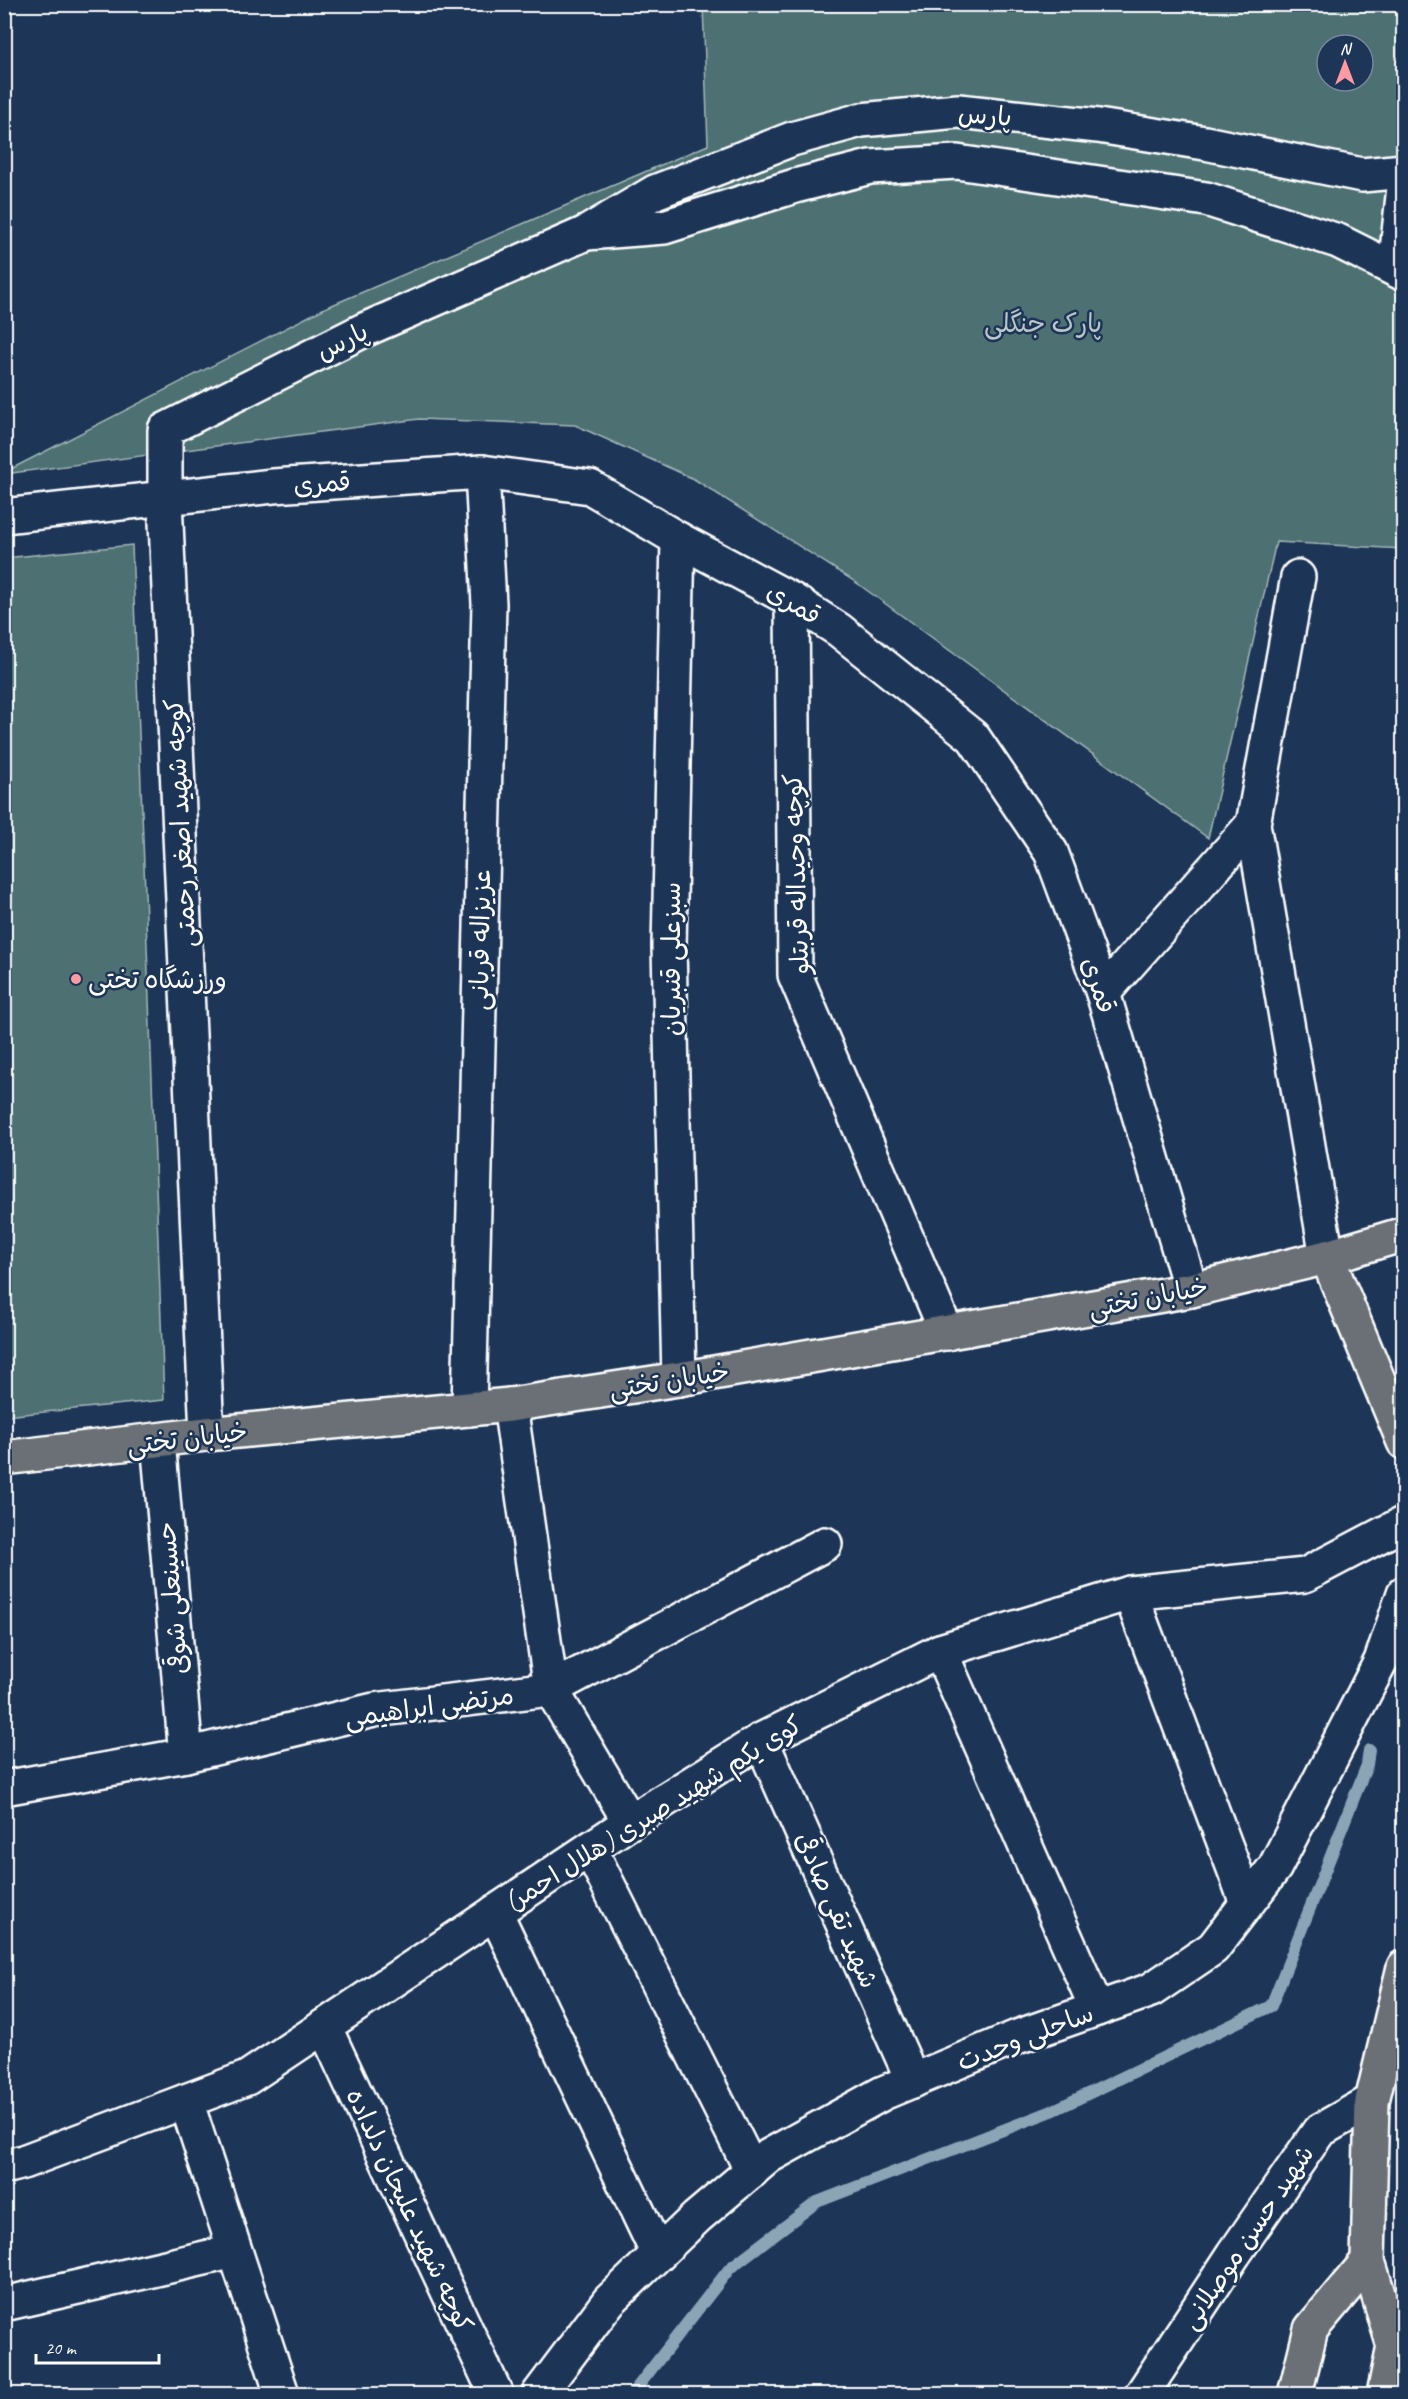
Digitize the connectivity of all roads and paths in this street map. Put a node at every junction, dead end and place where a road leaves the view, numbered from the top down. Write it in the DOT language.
graph roads {
  1 [pos="1404,171"];
  2 [pos="1404,187"];
  3 [pos="586,233"];
  4 [pos="1399,272"];
  5 [pos="482,472"];
  6 [pos="165,500"];
  7 [pos="4,516"];
  8 [pos="678,539"];
  9 [pos="1299,577"];
  10 [pos="792,600"];
  11 [pos="1253,824"];
  12 [pos="1103,993"];
  13 [pos="1404,1234"];
  14 [pos="1327,1257"];
  15 [pos="1191,1290"];
  16 [pos="947,1333"];
  17 [pos="679,1378"];
  18 [pos="510,1405"];
  19 [pos="469,1409"];
  20 [pos="207,1434"];
  21 [pos="158,1441"];
  22 [pos="1404,1443"];
  23 [pos="4,1458"];
  24 [pos="1404,1523"];
  25 [pos="825,1544"];
  26 [pos="1130,1593"];
  27 [pos="1404,1593"];
  28 [pos="940,1651"];
  29 [pos="551,1689"];
  30 [pos="761,1740"];
  31 [pos="186,1755"];
  32 [pos="4,1788"];
  33 [pos="630,1822"];
  34 [pos="590,1849"];
  35 [pos="1247,1903"];
  36 [pos="495,1912"];
  37 [pos="1404,1967"];
  38 [pos="1097,2009"];
  39 [pos="324,2026"];
  40 [pos="913,2081"];
  41 [pos="186,2101"];
  42 [pos="1372,2101"];
  43 [pos="4,2167"];
  44 [pos="752,2170"];
  45 [pos="235,2252"];
  46 [pos="658,2254"];
  47 [pos="1368,2261"];
  48 [pos="4,2304"];
  49 [pos="282,2394"];
  50 [pos="496,2394"];
  51 [pos="539,2394"];
  52 [pos="1142,2394"];
  53 [pos="1295,2394"];
  54 [pos="1384,2394"];
  1 -- 3 [label="street, پارس"];
  2 -- 4 [label="street"];
  3 -- 4 [label="street, پارس"];
  3 -- 6 [label="street, پارس"];
  5 -- 6 [label="street, قمری"];
  5 -- 8 [label="street, قمری"];
  5 -- 19 [label="street, عزیزاله قربانی"];
  6 -- 7 [label="street, قمری"];
  6 -- 20 [label="street, کوچه شهید اصغر رحمتی"];
  8 -- 10 [label="street, قمری"];
  8 -- 17 [label="street, سبزعلی قنبریان"];
  9 -- 11 [label="street"];
  10 -- 12 [label="street, قمری"];
  10 -- 16 [label="street, کوچه وحیداله قربتلو"];
  11 -- 12 [label="street"];
  11 -- 14 [label="street"];
  12 -- 15 [label="street, قمری"];
  13 -- 14 [label="main road, خیابان تختی"];
  14 -- 15 [label="main road, خیابان تختی"];
  14 -- 22 [label="main road"];
  15 -- 16 [label="main road, خیابان تختی"];
  16 -- 17 [label="main road, خیابان تختی"];
  17 -- 18 [label="main road, خیابان تختی"];
  18 -- 19 [label="main road, خیابان تختی"];
  18 -- 29 [label="street"];
  19 -- 20 [label="main road, خیابان تختی"];
  20 -- 21 [label="main road, خیابان تختی"];
  21 -- 23 [label="main road, خیابان تختی"];
  21 -- 31 [label="street, حسینعلی شوقی"];
  24 -- 26 [label="street, کوی یکم شهید صبری (هلال احمر)"];
  25 -- 29 [label="street, مرتضی ابراهیمی"];
  26 -- 28 [label="street, کوی یکم شهید صبری (هلال احمر)"];
  26 -- 35 [label="street"];
  27 -- 35 [label="street, ساحلی وحدت"];
  28 -- 30 [label="street, کوی یکم شهید صبری (هلال احمر)"];
  28 -- 38 [label="street"];
  29 -- 31 [label="street, مرتضی ابراهیمی"];
  29 -- 33 [label="street"];
  30 -- 33 [label="street, کوی یکم شهید صبری (هلال احمر)"];
  30 -- 40 [label="street, شهید تقی صادقی"];
  31 -- 32 [label="street, مرتضی ابراهیمی"];
  33 -- 34 [label="street, کوی یکم شهید صبری (هلال احمر)"];
  34 -- 36 [label="street, کوی یکم شهید صبری (هلال احمر)"];
  34 -- 44 [label="street"];
  35 -- 38 [label="street, ساحلی وحدت"];
  36 -- 39 [label="street, کوی یکم شهید صبری (هلال احمر)"];
  36 -- 46 [label="street"];
  37 -- 42 [label="main road"];
  38 -- 40 [label="street, ساحلی وحدت"];
  39 -- 41 [label="street, کوی یکم شهید صبری (هلال احمر)"];
  39 -- 50 [label="street, کوچه شهید علیجان دلداده"];
  40 -- 44 [label="street, ساحلی وحدت"];
  41 -- 43 [label="street, کوی یکم شهید صبری (هلال احمر)"];
  41 -- 45 [label="street"];
  42 -- 47 [label="main road"];
  42 -- 52 [label="street, شهید حسن موصلانی"];
  44 -- 46 [label="street, ساحلی وحدت"];
  45 -- 48 [label="street"];
  45 -- 49 [label="street"];
  46 -- 51 [label="street, ساحلی وحدت"];
  47 -- 53 [label="main road"];
  47 -- 54 [label="main road"];
}
